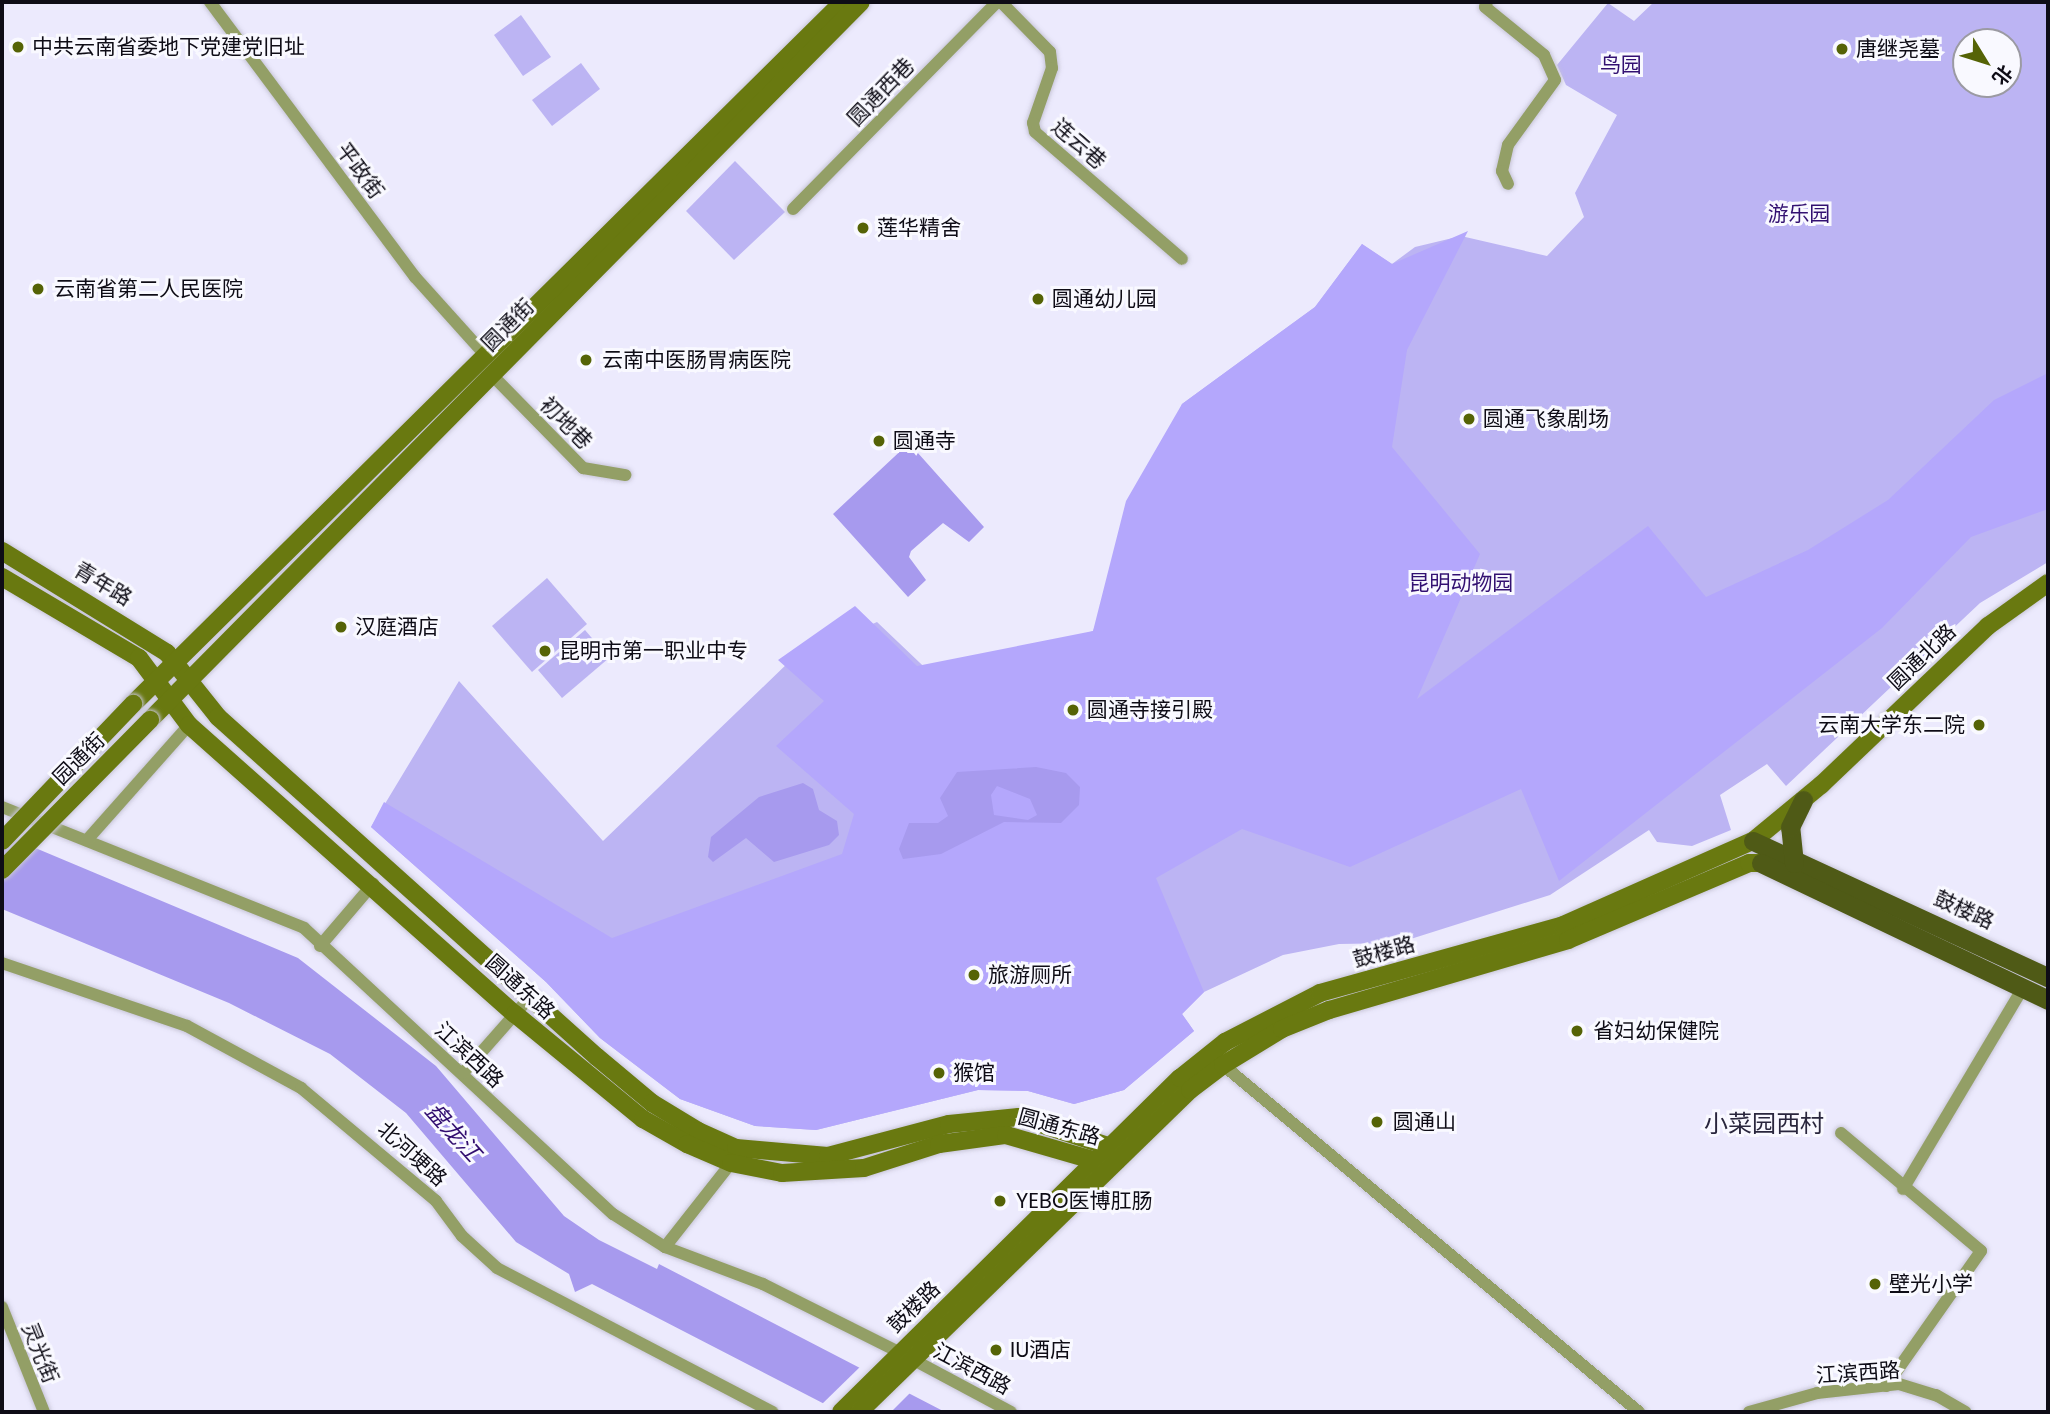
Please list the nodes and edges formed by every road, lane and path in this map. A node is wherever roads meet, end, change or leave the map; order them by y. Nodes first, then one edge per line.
1 (210, 2) edge
2 (843, 2) edge
3 (861, 2) edge
4 (999, 2) edge
5 (1486, 2) edge
6 (1508, 184) dead end
7 (793, 209) dead end
8 (1182, 258) dead end
9 (489, 365) junction
10 (625, 475) dead end
11 (2, 551) edge
12 (2, 577) edge
13 (2048, 583) edge
14 (176, 663) junction
15 (159, 678) junction
16 (189, 681) junction
17 (172, 697) junction
18 (189, 725) junction
19 (1803, 800) junction
20 (2, 807) edge
21 (2, 841) edge
22 (87, 841) junction
23 (1758, 853) junction
24 (1791, 855) junction
25 (2, 870) edge
26 (1809, 883) junction
27 (373, 884) junction
28 (320, 946) junction
29 (2023, 962) junction
30 (2, 963) edge
31 (2048, 967) edge
32 (2048, 975) edge
33 (2022, 988) junction
34 (530, 997) junction
35 (2048, 1000) edge
36 (515, 1014) junction
37 (1223, 1065) junction
38 (463, 1073) junction
39 (1841, 1133) dead end
40 (1114, 1154) junction
41 (731, 1163) junction
42 (1095, 1164) junction
43 (1903, 1188) junction
44 (665, 1247) junction
45 (2, 1307) edge
46 (907, 1356) junction
47 (888, 1375) junction
48 (1886, 1386) junction
49 (41, 1410) edge
50 (773, 1412) edge
51 (841, 1412) edge
52 (859, 1412) edge
53 (1011, 1412) edge
54 (1639, 1412) edge
55 (1749, 1412) edge
56 (1966, 1412) edge

1 - 9 street, 平政街
2 - 9 main road, 圆通街
3 - 9 main road, 圆通街
4 - 7 street, 圆通西巷
4 - 8 street, 连云巷
5 - 6 street
9 - 10 street, 初地巷
9 - 14 main road, 圆通街
9 - 16 main road, 圆通街
11 - 14 main road, 青年路
12 - 15 main road
13 - 19 main road, 圆通北路
14 - 15 main road, 园通街
14 - 16 main road, 圆通东路
15 - 17 main road, 圆通东路
15 - 21 main road, 园通街, bridge
16 - 17 main road, 园通街
16 - 34 main road, 圆通东路
17 - 18 main road, 圆通东路
17 - 25 main road, 园通街, bridge
18 - 22 street
18 - 27 main road, 圆通东路
19 - 23 main road, 圆通北路
19 - 24 main road
20 - 22 street, 江滨西路
22 - 28 street, 江滨西路
23 - 24 main road, 鼓楼路
23 - 26 main road, 鼓楼路
23 - 37 main road, 鼓楼路
23 - 40 main road, 鼓楼路
24 - 26 main road
24 - 29 main road, 鼓楼路
26 - 33 main road, 鼓楼路
27 - 28 street
27 - 36 main road, 圆通东路
28 - 38 street, 江滨西路
29 - 31 main road
29 - 32 main road
30 - 50 street, 北河埂路
33 - 35 main road, 鼓楼路
33 - 43 street
34 - 36 street
34 - 40 main road, 圆通东路
36 - 38 street
36 - 41 main road, 圆通东路
37 - 40 main road, 鼓楼路
37 - 54 street
38 - 44 street, 江滨西路
39 - 43 street
40 - 42 main road, 圆通东路
40 - 46 main road, 鼓楼路
41 - 42 main road, 圆通东路
41 - 44 street
42 - 46 main road, 鼓楼路
43 - 48 street
44 - 46 street, 江滨西路
45 - 49 street, 灵光街
46 - 47 main road, 鼓楼路
46 - 53 street, 江滨西路
47 - 51 main road, 鼓楼路
47 - 52 main road, 鼓楼路
48 - 55 street, 江滨西路
48 - 56 street, 江滨西路

